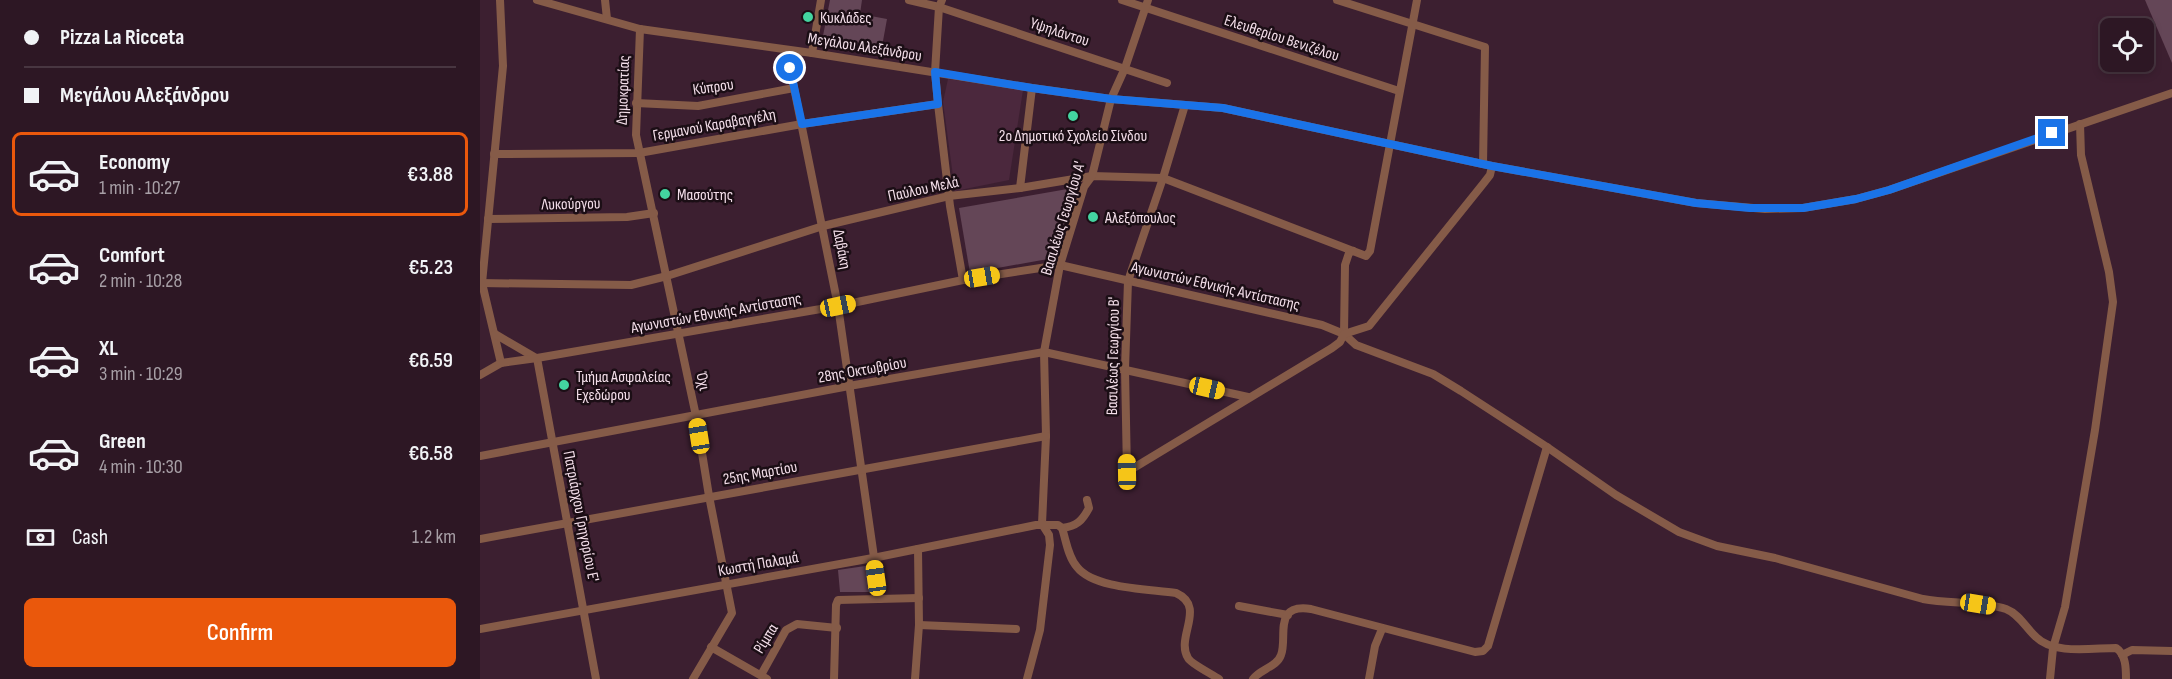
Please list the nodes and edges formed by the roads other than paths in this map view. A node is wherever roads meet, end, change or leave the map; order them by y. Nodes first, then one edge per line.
1 (500, 0) edge
2 (537, 0) edge
3 (605, 0) edge
4 (821, 0) edge
5 (909, 0) edge
6 (1122, 0) edge
7 (1337, 0) edge
8 (1418, 0) edge
9 (941, 4) edge
10 (1147, 4) edge
11 (607, 19) junction
12 (1412, 25) junction
13 (640, 29) junction
14 (788, 50) junction
15 (812, 53) junction
16 (1125, 68) junction
17 (935, 72) junction
18 (1167, 83) dead end
19 (794, 88) junction
20 (1032, 88) junction
21 (1399, 92) junction
22 (2172, 93) edge
23 (1111, 99) junction
24 (636, 104) junction
25 (938, 104) junction
26 (1185, 105) junction
27 (802, 124) junction
28 (2080, 124) junction
29 (1391, 145) junction
30 (639, 153) junction
31 (494, 154) junction
32 (1487, 165) junction
33 (1092, 176) junction
34 (1163, 178) junction
35 (1020, 188) junction
36 (949, 196) junction
37 (654, 213) junction
38 (488, 219) junction
39 (823, 226) junction
40 (1353, 251) junction
41 (1060, 265) junction
42 (667, 276) junction
43 (963, 280) junction
44 (1128, 281) junction
45 (481, 283) edge
46 (838, 306) junction
47 (495, 334) junction
48 (680, 334) junction
49 (1344, 334) junction
50 (1044, 352) junction
51 (537, 358) junction
52 (501, 363) junction
53 (1125, 369) junction
54 (480, 375) edge
55 (849, 386) junction
56 (1248, 398) junction
57 (696, 416) junction
58 (1046, 436) junction
59 (553, 442) junction
60 (1547, 447) junction
61 (480, 456) edge
62 (861, 468) junction
63 (709, 496) junction
64 (1087, 500) dead end
65 (568, 522) junction
66 (1042, 524) junction
67 (1062, 528) junction
68 (480, 539) edge
69 (918, 549) junction
70 (873, 558) junction
71 (728, 583) junction
72 (919, 598) junction
73 (880, 599) junction
74 (1239, 606) dead end
75 (585, 610) junction
76 (1288, 615) junction
77 (919, 625) junction
78 (837, 628) junction
79 (480, 629) edge
80 (1016, 629) dead end
81 (1383, 629) junction
82 (711, 647) junction
83 (2053, 648) junction
84 (2172, 651) edge
85 (2122, 655) junction
86 (764, 677) edge
87 (596, 679) edge
88 (692, 679) edge
89 (834, 679) edge
90 (915, 679) edge
91 (1027, 679) edge
92 (1219, 679) edge
93 (1253, 679) edge
94 (1369, 679) edge
95 (2050, 679) edge
96 (2127, 679) edge

1 - 31 street
2 - 11 street, Μεγάλου Αλεξάνδρου
3 - 11 street
4 - 15 street
5 - 9 street, Υψηλάντου
6 - 10 street, Ελευθερίου Βενιζέλου
7 - 12 street
8 - 12 street
9 - 16 street, Υψηλάντου
9 - 17 street
10 - 16 street, Βασιλέως Γεωργίου Α'
10 - 21 street, Ελευθερίου Βενιζέλου
11 - 13 street, Μεγάλου Αλεξάνδρου
12 - 21 street
12 - 32 street
13 - 14 street, Μεγάλου Αλεξάνδρου
13 - 24 street, Δημοκρατίας
14 - 15 street, Μεγάλου Αλεξάνδρου
14 - 19 street, Δαβάκη
15 - 17 street, Μεγάλου Αλεξάνδρου
16 - 18 street, Υψηλάντου
16 - 23 street, Βασιλέως Γεωργίου Α'
17 - 20 street, Μεγάλου Αλεξάνδρου
17 - 25 street
19 - 24 street, Κύπρου
19 - 27 street, Δαβάκη
20 - 23 street, Μεγάλου Αλεξάνδρου
20 - 35 street
21 - 29 street
22 - 28 street, Μεγάλου Αλεξάνδρου
23 - 26 street, Μεγάλου Αλεξάνδρου
23 - 33 street, Βασιλέως Γεωργίου Α'
24 - 30 street, Δημοκρατίας
25 - 27 street, Γερμανού Καραβαγγέλη
25 - 36 street
26 - 29 street, Μεγάλου Αλεξάνδρου
26 - 34 street, Βασιλέως Γεωργίου Β'
27 - 30 street, Γερμανού Καραβαγγέλη
27 - 39 street, Δαβάκη
28 - 32 street, Μεγάλου Αλεξάνδρου
28 - 83 street
29 - 32 street, Μεγάλου Αλεξάνδρου
29 - 40 street, Παύλου Μελά
30 - 31 street, Γερμανού Καραβαγγέλη
30 - 37 street, Όχι
31 - 38 street
32 - 49 street
33 - 34 street, Παύλου Μελά
33 - 35 street, Παύλου Μελά
33 - 41 street, Βασιλέως Γεωργίου Α'
34 - 40 street, Παύλου Μελά
34 - 44 street, Βασιλέως Γεωργίου Β'
35 - 36 street, Παύλου Μελά
36 - 39 street, Παύλου Μελά
36 - 43 street
37 - 38 street, Λυκούργου
37 - 42 street, Όχι
38 - 45 street
39 - 42 street, Παύλου Μελά
39 - 46 street, Δαβάκη
40 - 49 street
41 - 43 street, Αγωνιστών Εθνικής Αντίστασης
41 - 44 street, Αγωνιστών Εθνικής Αντίστασης
41 - 50 street, Βασιλέως Γεωργίου Α'
42 - 45 street, Παύλου Μελά
42 - 48 street, Όχι
43 - 46 street, Αγωνιστών Εθνικής Αντίστασης
44 - 49 street, Αγωνιστών Εθνικής Αντίστασης
44 - 53 street, Βασιλέως Γεωργίου Β'
45 - 47 street
46 - 48 street, Αγωνιστών Εθνικής Αντίστασης
46 - 55 street, Δαβάκη
47 - 51 street
47 - 52 street
48 - 51 street, Αγωνιστών Εθνικής Αντίστασης
48 - 57 street, Όχι
49 - 56 street
49 - 60 street, Αγωνιστών Εθνικής Αντίστασης
50 - 53 street, 28ης Οκτωβρίου
50 - 55 street, 28ης Οκτωβρίου
50 - 58 street, Βασιλέως Γεωργίου Α'
51 - 52 street, Αγωνιστών Εθνικής Αντίστασης
51 - 59 street, Πατριάρχου Γρηγορίου Ε'
52 - 54 street, Αγωνιστών Εθνικής Αντίστασης
53 - 56 street, 28ης Οκτωβρίου
53 - 56 street, Βασιλέως Γεωργίου Β'
55 - 57 street, 28ης Οκτωβρίου
55 - 62 street, Δαβάκη
57 - 59 street, 28ης Οκτωβρίου
57 - 63 street, Όχι
58 - 62 street, 25ης Μαρτίου
58 - 66 street, Βασιλέως Γεωργίου Α'
59 - 61 street, 28ης Οκτωβρίου
59 - 65 street, Πατριάρχου Γρηγορίου Ε'
60 - 81 street
60 - 83 street, Αγωνιστών Εθνικής Αντίστασης
62 - 63 street, 25ης Μαρτίου
62 - 70 street, Δαβάκη
63 - 65 street, 25ης Μαρτίου
63 - 71 street, Όχι
64 - 67 street
65 - 68 street, 25ης Μαρτίου
65 - 75 street, Πατριάρχου Γρηγορίου Ε'
66 - 67 street
66 - 69 street, Κωστή Παλαμά
66 - 91 street, Βασιλέως Γεωργίου Α'
67 - 92 street
69 - 70 street, Κωστή Παλαμά
69 - 72 street
70 - 71 street, Κωστή Παλαμά
70 - 73 street, Δαβάκη
71 - 75 street, Κωστή Παλαμά
71 - 82 street, Όχι
72 - 73 street
72 - 77 street
73 - 78 street
74 - 76 street
75 - 79 street, Κωστή Παλαμά
75 - 87 street, Πατριάρχου Γρηγορίου Ε'
76 - 81 street
76 - 93 street
77 - 80 street
77 - 90 street
78 - 86 street, Ρίμπα
78 - 89 street
81 - 94 street
82 - 86 street
82 - 88 street, Όχι
83 - 85 street
83 - 95 street
84 - 85 street
85 - 96 street

